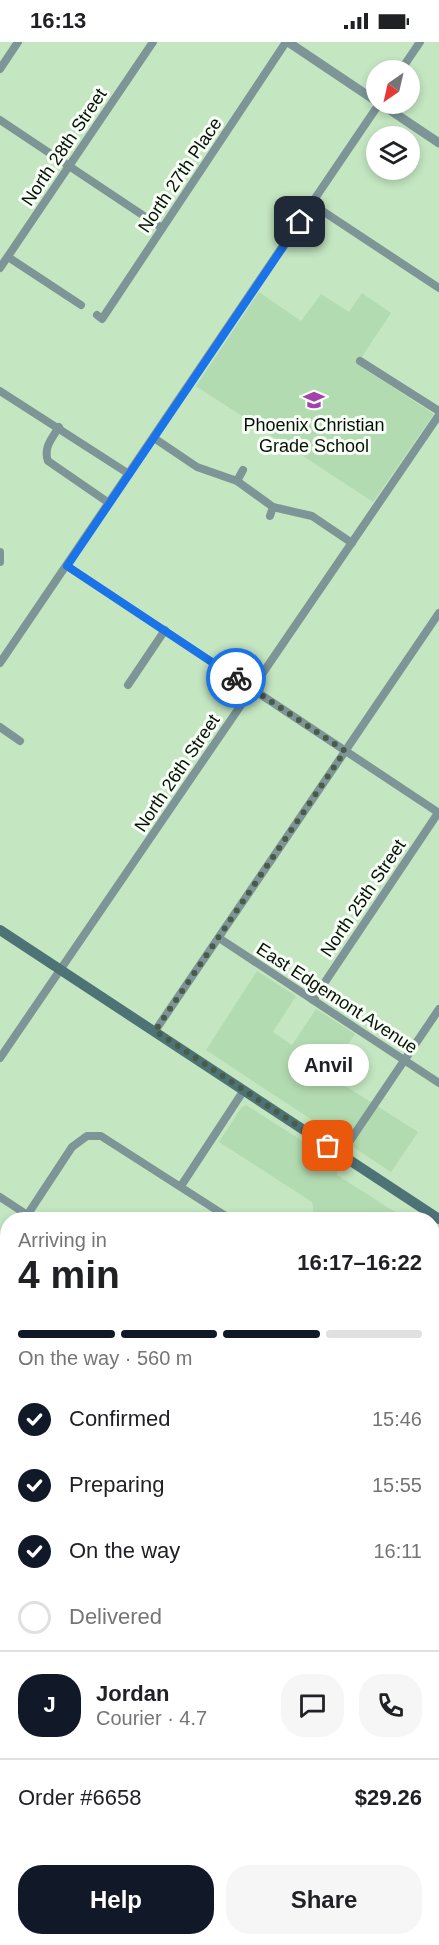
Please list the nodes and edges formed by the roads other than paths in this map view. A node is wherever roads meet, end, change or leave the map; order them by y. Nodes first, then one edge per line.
1 (18, 42) edge
2 (153, 42) edge
3 (287, 42) edge
4 (420, 42) edge
5 (407, 60) edge
6 (0, 69) edge
7 (366, 94) edge
8 (372, 114) edge
9 (396, 114) edge
10 (0, 120) edge
11 (439, 142) edge
12 (70, 166) junction
13 (312, 204) junction
14 (162, 228) junction
15 (8, 257) junction
16 (0, 268) edge
17 (439, 288) edge
18 (81, 305) dead end
19 (97, 315) dead end
20 (360, 361) dead end
21 (0, 391) edge
22 (439, 413) edge
23 (59, 427) junction
24 (154, 438) junction
25 (243, 470) dead end
26 (129, 474) junction
27 (237, 481) junction
28 (109, 503) junction
29 (273, 507) junction
30 (270, 516) dead end
31 (352, 543) junction
32 (0, 552) edge
33 (0, 562) edge
34 (67, 566) junction
35 (439, 613) edge
36 (165, 630) junction
37 (0, 663) edge
38 (128, 685) dead end
39 (253, 689) junction
40 (0, 727) edge
41 (20, 741) dead end
42 (345, 751) junction
43 (439, 813) edge
44 (0, 930) edge
45 (219, 938) junction
46 (61, 970) junction
47 (313, 1000) junction
48 (439, 1009) edge
49 (155, 1031) junction
50 (0, 1058) edge
51 (404, 1060) junction
52 (439, 1083) edge
53 (244, 1090) junction
54 (341, 1154) junction
55 (180, 1186) junction
56 (0, 1197) edge
57 (21, 1212) edge
58 (33, 1212) edge
59 (220, 1212) edge
60 (430, 1212) edge

1 - 6 street
2 - 12 street, North 28th Street
3 - 7 street
3 - 14 street, North 27th Place
4 - 5 street
8 - 13 street
9 - 11 street
10 - 12 street
12 - 14 street
12 - 15 street, North 28th Street
13 - 17 street
13 - 24 street
14 - 19 street, North 27th Place
15 - 16 street, North 28th Street
15 - 18 street
20 - 22 street
21 - 23 street
22 - 31 street, North 26th Street
23 - 26 street
23 - 28 street
24 - 26 street
24 - 27 street
25 - 27 street
26 - 28 street
27 - 29 street
28 - 34 street
29 - 30 street
29 - 31 street
31 - 39 street, North 26th Street
32 - 33 street
34 - 36 street
34 - 37 street
35 - 42 street
36 - 38 street
36 - 39 street
39 - 42 street
39 - 46 street, North 26th Street
40 - 41 street
42 - 43 street
42 - 45 street
43 - 47 street, North 25th Street
44 - 46 main road
45 - 47 street, East Edgemont Avenue
45 - 49 street
46 - 49 main road
46 - 50 street, North 26th Street
47 - 51 street, East Edgemont Avenue
48 - 51 street
49 - 53 main road
51 - 52 street, East Edgemont Avenue
51 - 54 street
53 - 54 main road
53 - 55 street
54 - 60 main road
55 - 58 street
55 - 59 street
56 - 57 street

